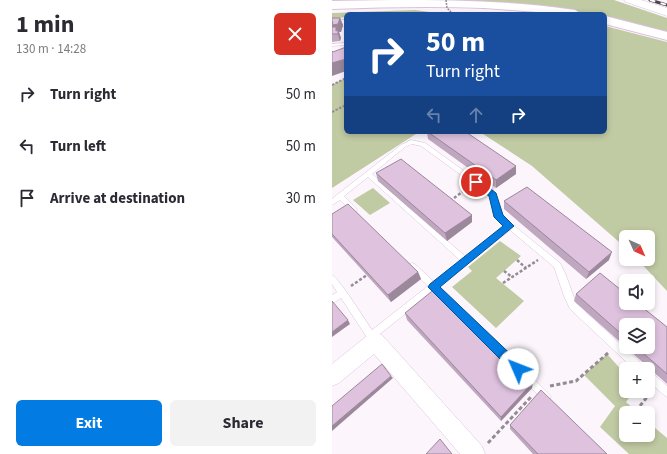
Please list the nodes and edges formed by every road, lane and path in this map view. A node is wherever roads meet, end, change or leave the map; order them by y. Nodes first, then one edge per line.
1 (332, 0) edge
2 (343, 0) edge
3 (446, 0) edge
4 (630, 0) edge
5 (332, 5) edge
6 (451, 12) dead end
7 (561, 12) edge
8 (667, 12) edge
9 (607, 21) edge
10 (344, 23) edge
11 (332, 24) edge
12 (667, 36) edge
13 (344, 43) edge
14 (344, 43) edge
15 (332, 45) edge
16 (332, 51) edge
17 (344, 79) edge
18 (332, 85) edge
19 (344, 106) edge
20 (332, 112) edge
21 (368, 174) junction
22 (476, 182) junction
23 (340, 196) junction
24 (448, 202) edge
25 (332, 203) edge
26 (362, 218) edge
27 (510, 226) junction
28 (545, 256) junction
29 (406, 260) edge
30 (517, 260) dead end
31 (466, 261) junction
32 (526, 268) junction
33 (504, 271) dead end
34 (367, 275) edge
35 (512, 277) junction
36 (332, 278) edge
37 (503, 283) dead end
38 (433, 287) junction
39 (342, 292) junction
40 (446, 299) edge
41 (332, 300) edge
42 (373, 338) junction
43 (633, 362) edge
44 (522, 373) edge
45 (332, 376) edge
46 (655, 381) edge
47 (658, 384) junction
48 (667, 392) edge
49 (555, 405) edge
50 (640, 406) edge
51 (474, 454) edge

1 - 2 main road
3 - 6 path, bridge
4 - 8 main road
5 - 7 main road
9 - 12 main road
10 - 11 street
13 - 15 lane
14 - 16 lane
17 - 18 path
19 - 20 path
21 - 22 lane
21 - 23 lane
21 - 31 lane
22 - 24 path
22 - 27 lane
23 - 25 lane
23 - 26 lane
27 - 28 lane
27 - 31 lane
28 - 32 path
28 - 43 lane
29 - 38 lane
30 - 32 path
31 - 38 lane
32 - 35 path
33 - 35 path
34 - 39 path
35 - 37 path
36 - 39 lane
38 - 40 lane
38 - 42 lane
39 - 41 lane
39 - 42 lane
42 - 45 street
42 - 51 street
44 - 49 lane
46 - 47 lane
47 - 48 lane
47 - 50 path

